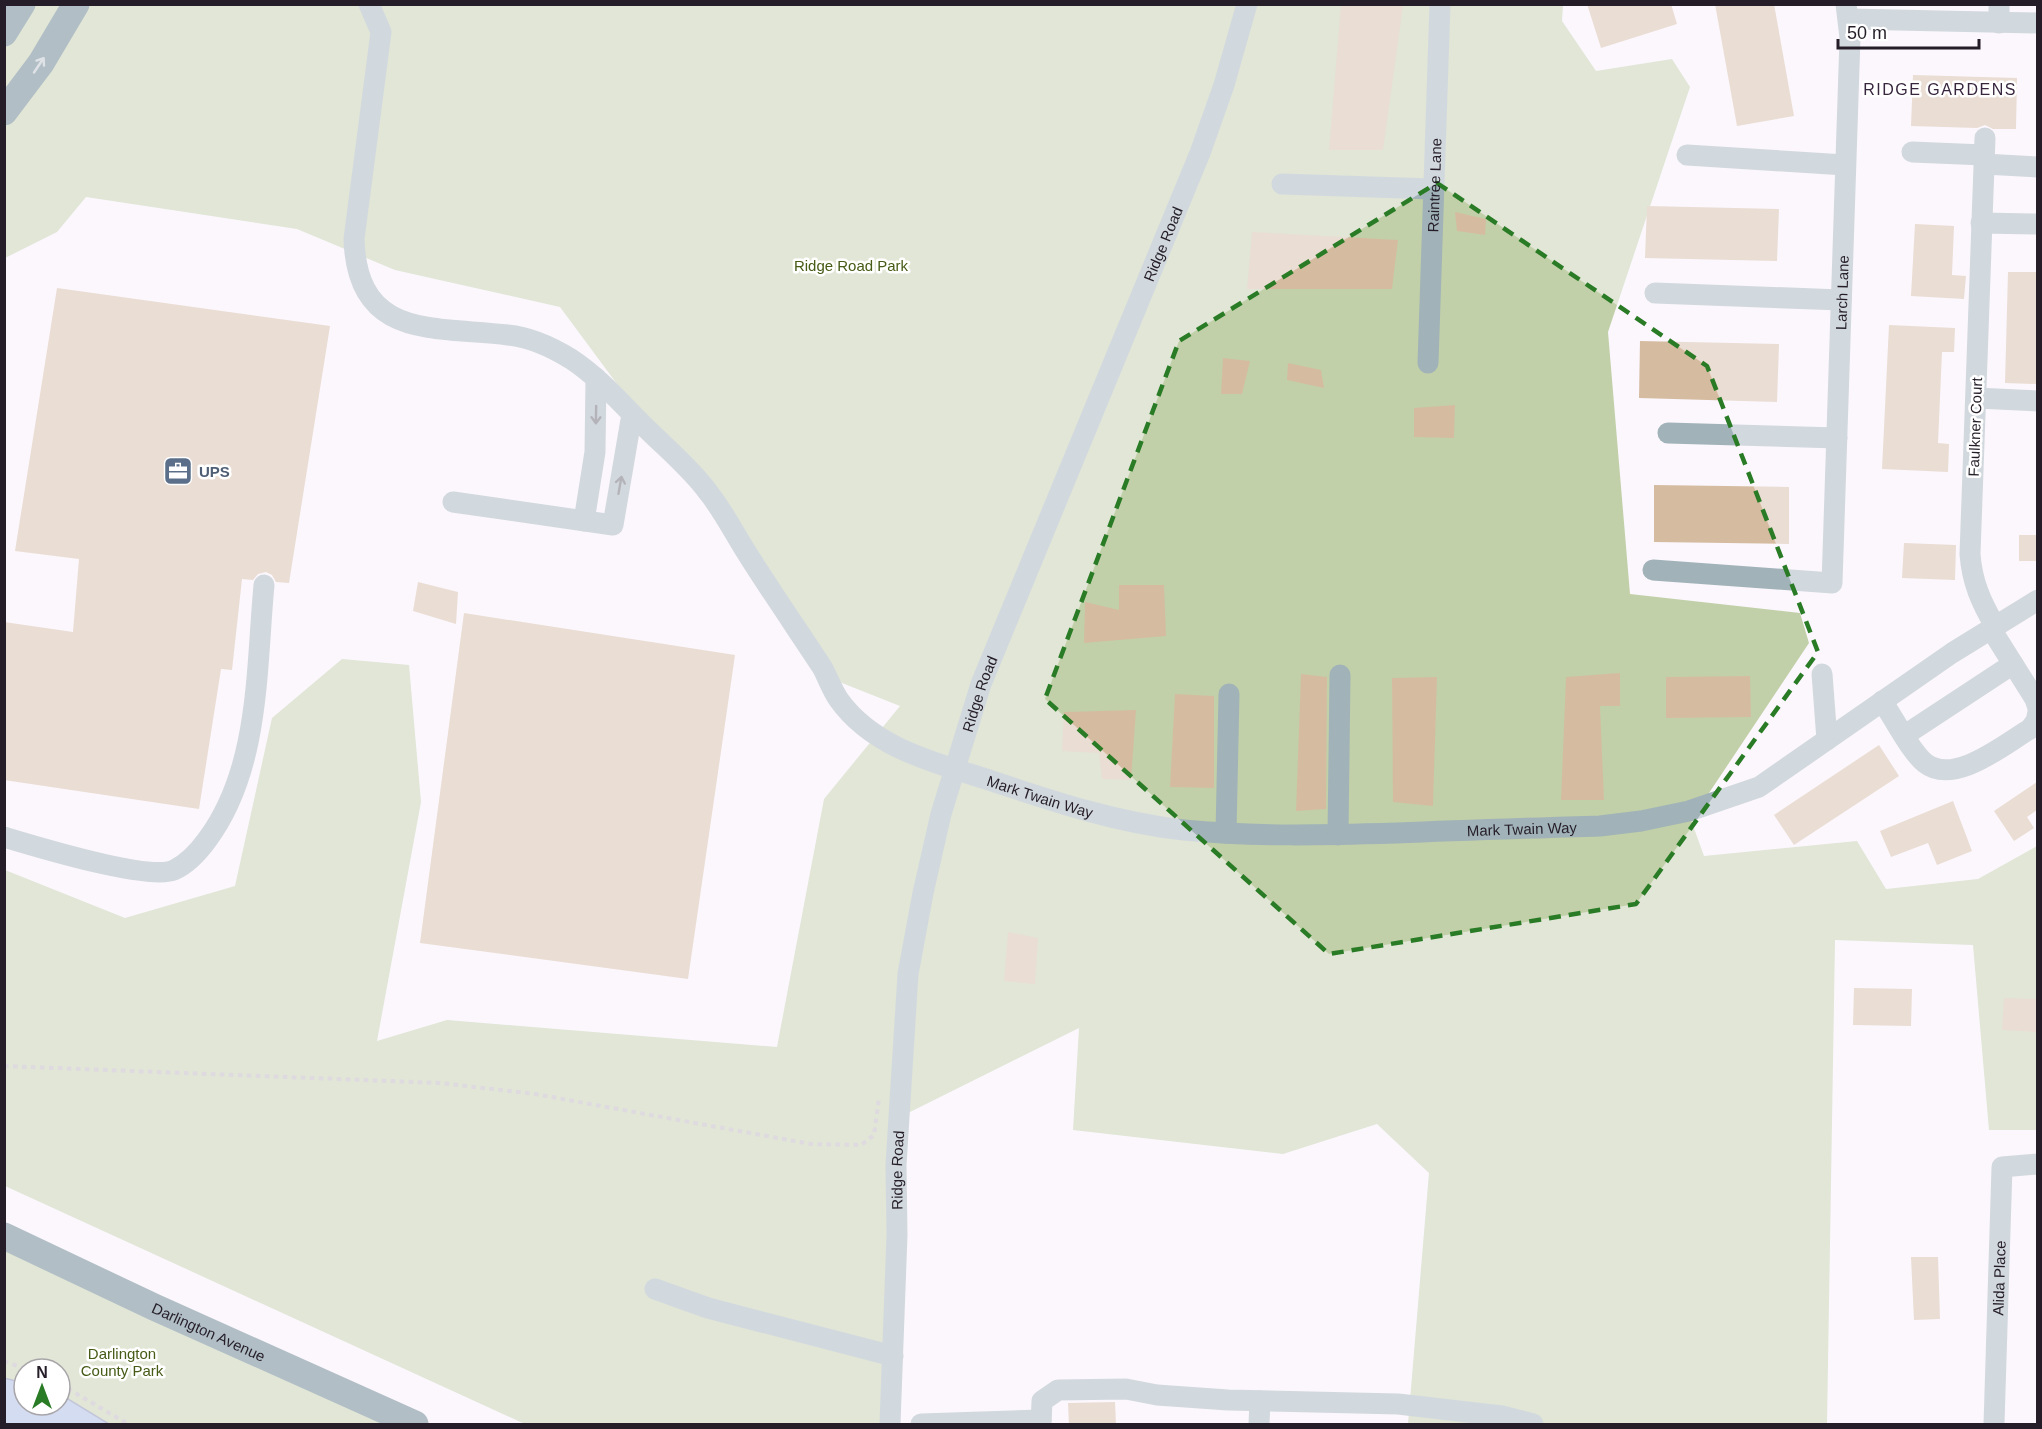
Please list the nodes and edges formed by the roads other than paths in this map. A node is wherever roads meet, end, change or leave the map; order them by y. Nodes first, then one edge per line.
1 (22, 4) edge
2 (76, 4) edge
3 (369, 4) edge
4 (1247, 4) edge
5 (1440, 4) edge
6 (1848, 12) edge
7 (1999, 14) edge
8 (2037, 23) edge
9 (4, 33) edge
10 (4, 112) edge
11 (1912, 152) dead end
12 (1984, 152) junction
13 (1687, 155) dead end
14 (1845, 165) junction
15 (2037, 166) edge
16 (1282, 184) dead end
17 (1432, 189) junction
18 (1981, 223) junction
19 (2037, 224) edge
20 (1655, 293) dead end
21 (1841, 300) junction
22 (1428, 363) dead end
23 (596, 378) junction
24 (1976, 398) junction
25 (2037, 401) edge
26 (632, 414) junction
27 (1668, 432) dead end
28 (1837, 438) junction
29 (453, 502) dead end
30 (584, 521) junction
31 (1653, 570) dead end
32 (264, 585) dead end
33 (2037, 600) edge
34 (1993, 628) junction
35 (2013, 664) junction
36 (1822, 674) dead end
37 (1340, 675) dead end
38 (1229, 694) dead end
39 (1882, 701) junction
40 (2037, 710) edge
41 (1905, 735) junction
42 (1827, 740) junction
43 (954, 769) junction
44 (1226, 833) junction
45 (1338, 834) junction
46 (4, 837) edge
47 (2037, 1164) edge
48 (4, 1236) edge
49 (656, 1289) dead end
50 (893, 1356) junction
51 (1260, 1401) junction
52 (1041, 1422) edge
53 (415, 1425) edge
54 (890, 1425) edge
55 (921, 1425) edge
56 (1259, 1425) edge
57 (1533, 1425) edge
58 (1994, 1425) edge

1 - 9 main road
10 -> 2 main road
3 - 23 street, Mark Twain Way
4 - 43 street, Ridge Road
5 - 17 street, Raintree Lane
6 - 7 street
6 - 14 street, Larch Lane
7 - 8 street
11 - 12 street
12 - 15 street
12 - 18 street, Faulkner Court
13 - 14 street
14 - 21 street, Larch Lane
16 - 17 street
17 - 22 street, Raintree Lane
18 - 19 street
18 - 24 street, Faulkner Court
20 - 21 street
21 - 28 street, Larch Lane
23 - 26 street, Mark Twain Way
23 -> 30 street
24 - 25 street
24 - 34 street, Faulkner Court
30 -> 26 street
26 - 43 street, Mark Twain Way
27 - 28 street
28 - 31 street, Larch Lane
29 - 30 street
32 - 46 street
33 - 34 street, Mark Twain Way
34 - 35 street, Faulkner Court
34 - 39 street, Mark Twain Way
35 - 40 street, Faulkner Court
35 - 41 street
36 - 42 street
37 - 45 street
38 - 44 street
39 - 41 street
39 - 42 street, Mark Twain Way
40 - 41 street
42 - 45 street, Mark Twain Way
43 - 44 street, Mark Twain Way
43 - 50 street, Ridge Road
44 - 45 street, Mark Twain Way
47 - 58 street, Alida Place
48 - 53 main road, Darlington Avenue
49 - 50 street
50 - 54 street, Ridge Road
51 - 52 street
51 - 56 street
51 - 57 street
52 - 55 street

